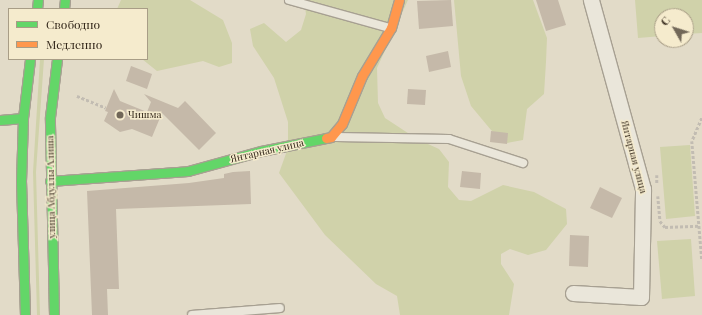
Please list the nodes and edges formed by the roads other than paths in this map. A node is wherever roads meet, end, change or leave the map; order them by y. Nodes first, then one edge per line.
1 (289, 0) edge
2 (399, 0) edge
3 (591, 0) edge
4 (391, 28) junction
5 (30, 60) edge
6 (57, 60) edge
7 (23, 118) junction
8 (0, 120) edge
9 (331, 137) junction
10 (523, 163) dead end
11 (50, 181) junction
12 (573, 293) dead end
13 (280, 308) dead end
14 (25, 315) edge
15 (54, 315) edge
16 (192, 315) edge

1 - 4 lane
2 - 4 main road
3 - 12 street, Янтарная улица
4 - 9 main road
5 - 7 main road
6 - 11 main road, улица Абдуллы Алиша
7 - 8 main road
7 - 14 main road
9 - 10 lane
9 - 11 main road, Янтарная улица
11 - 15 main road, улица Абдуллы Алиша
13 - 16 lane

